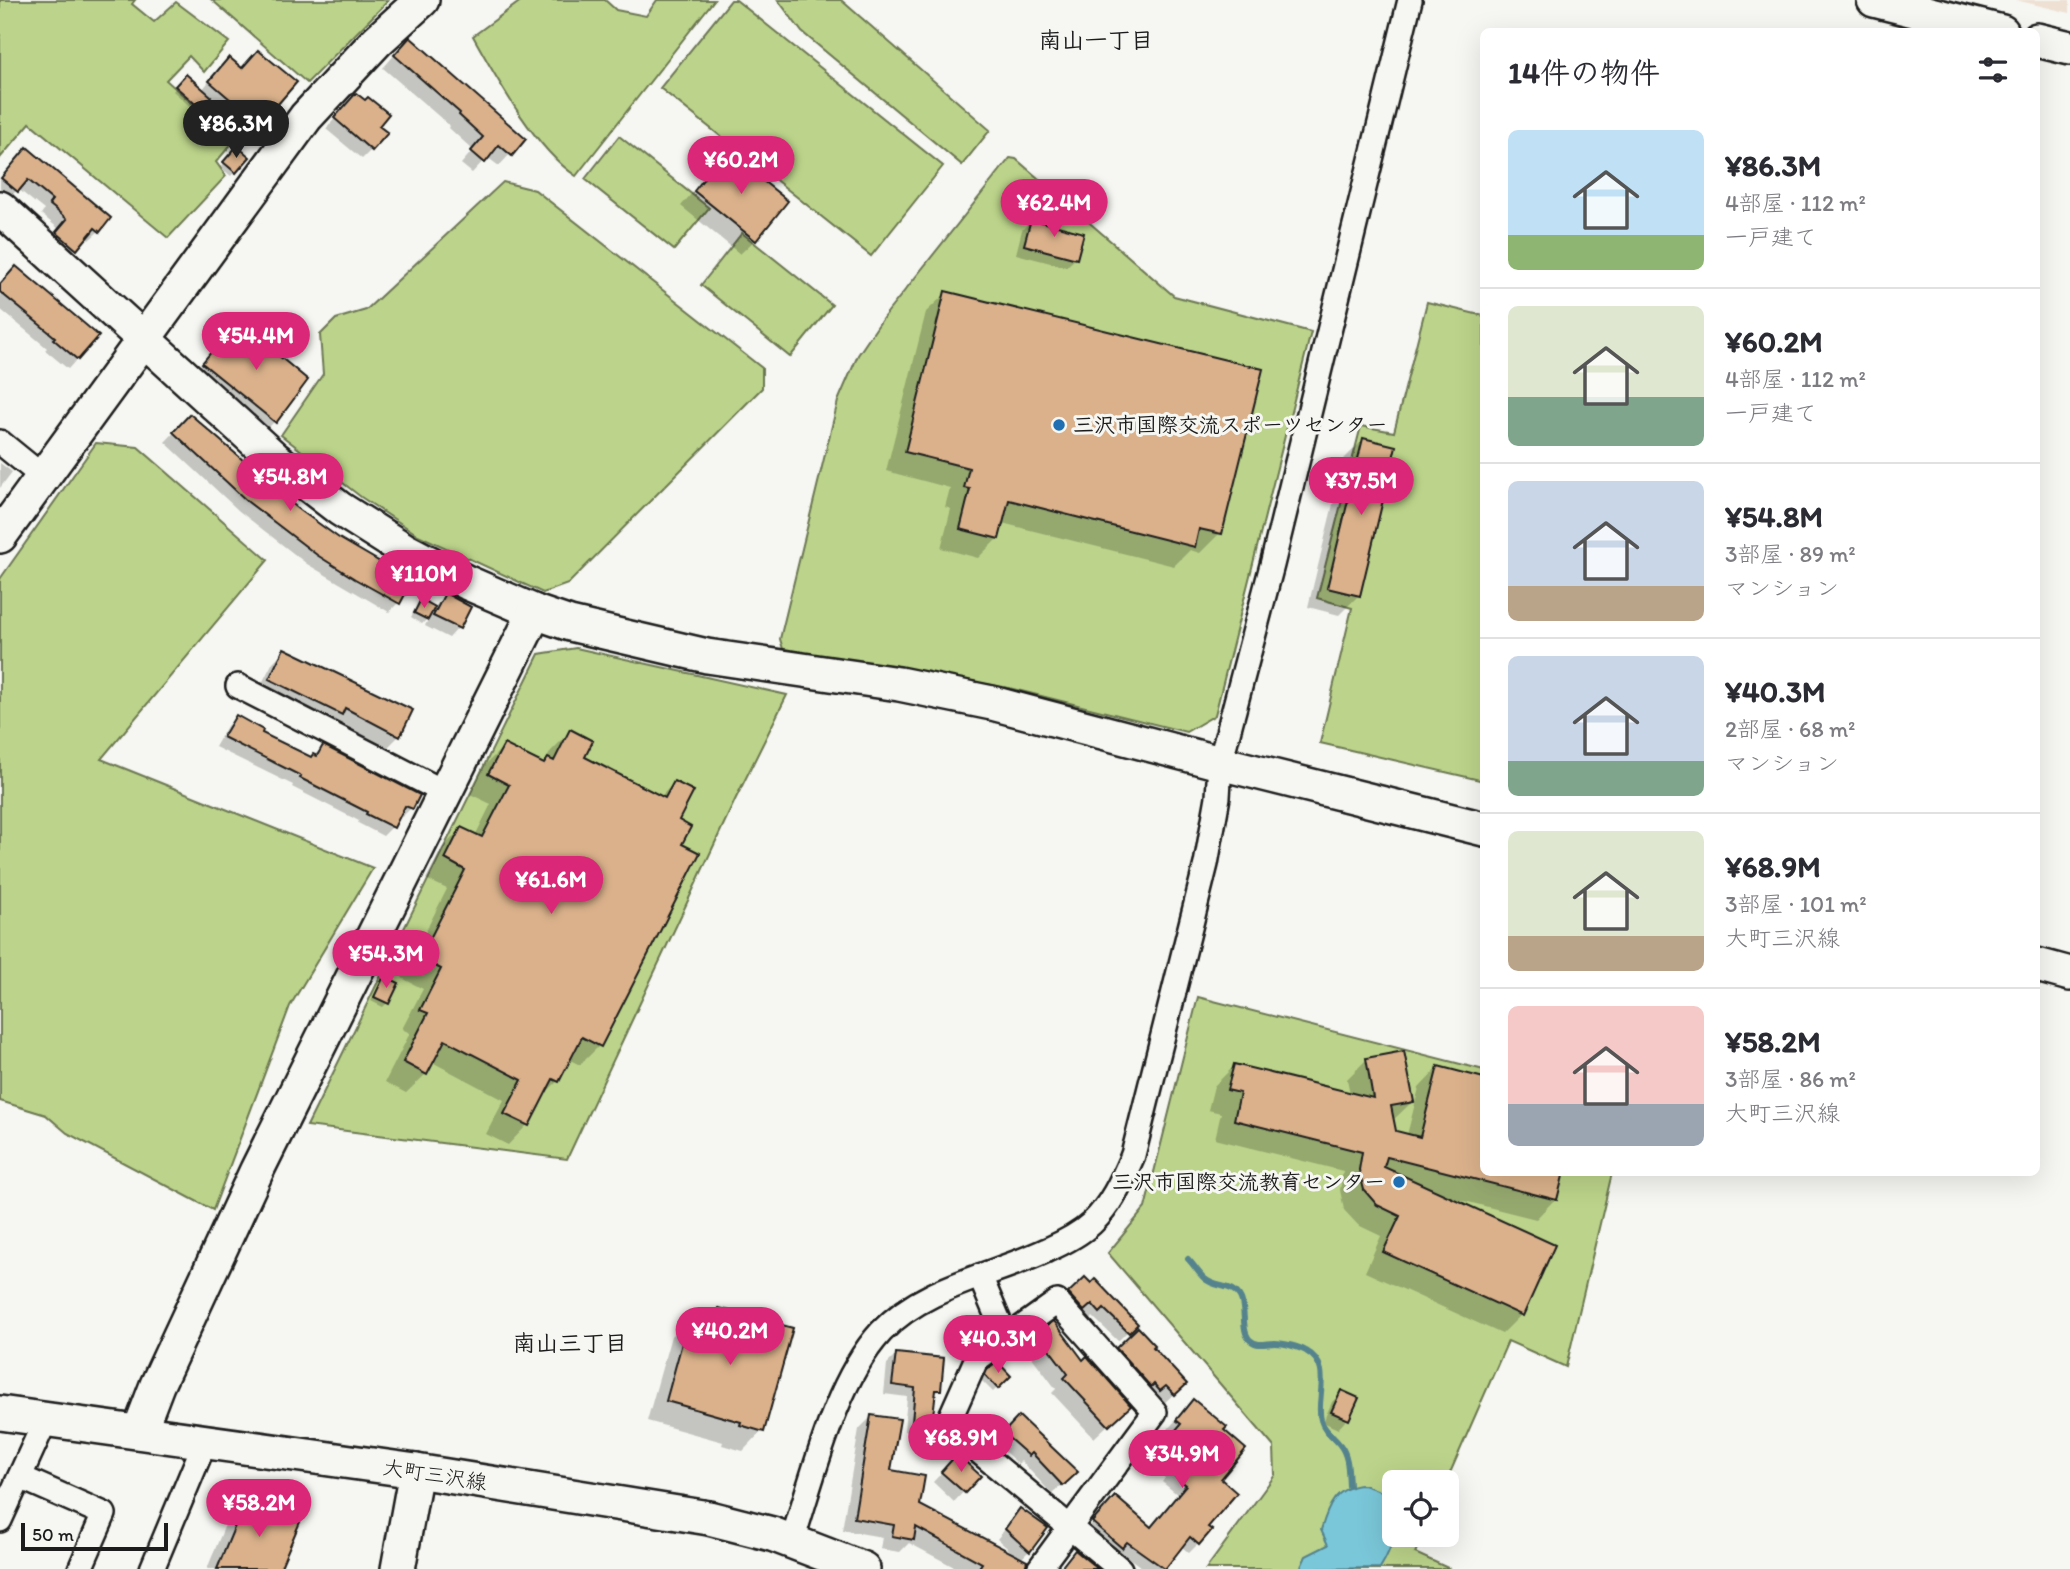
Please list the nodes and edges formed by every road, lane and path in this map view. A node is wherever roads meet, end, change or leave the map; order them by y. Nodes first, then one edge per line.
1 (422, 0) edge
2 (1410, 0) edge
3 (1874, 0) edge
4 (1987, 28) edge
5 (2040, 41) edge
6 (2070, 48) edge
7 (0, 208) edge
8 (142, 340) junction
9 (0, 442) edge
10 (43, 477) junction
11 (0, 536) edge
12 (535, 612) junction
13 (238, 686) dead end
14 (1220, 763) junction
15 (444, 792) junction
16 (1480, 828) edge
17 (2040, 966) edge
18 (2070, 974) edge
19 (981, 1276) junction
20 (1006, 1338) junction
21 (0, 1413) edge
22 (47, 1419) junction
23 (139, 1432) junction
24 (205, 1441) junction
25 (416, 1471) junction
26 (19, 1476) junction
27 (0, 1520) edge
28 (1069, 1526) junction
29 (792, 1541) junction
30 (80, 1569) edge
31 (152, 1569) edge
32 (398, 1569) edge
33 (863, 1569) edge
34 (1039, 1569) edge
35 (1120, 1569) edge

1 - 8 street
2 - 14 street
3 - 4 street
5 - 6 street
7 - 8 street
8 - 10 street
8 - 12 street
9 - 10 street
10 - 11 street
12 - 14 street
12 - 15 street
13 - 15 street
14 - 16 street
14 - 19 street
15 - 23 street
17 - 18 street
19 - 20 street
19 - 29 street
20 - 28 street
20 - 28 street
21 - 22 street, 大町三沢線
22 - 23 street, 大町三沢線
22 - 26 street
23 - 24 street, 大町三沢線
24 - 25 street, 大町三沢線
24 - 31 street
25 - 29 street, 大町三沢線
25 - 32 street
26 - 27 street
26 - 30 street
28 - 34 street
28 - 35 street
29 - 33 street, 大町三沢線

